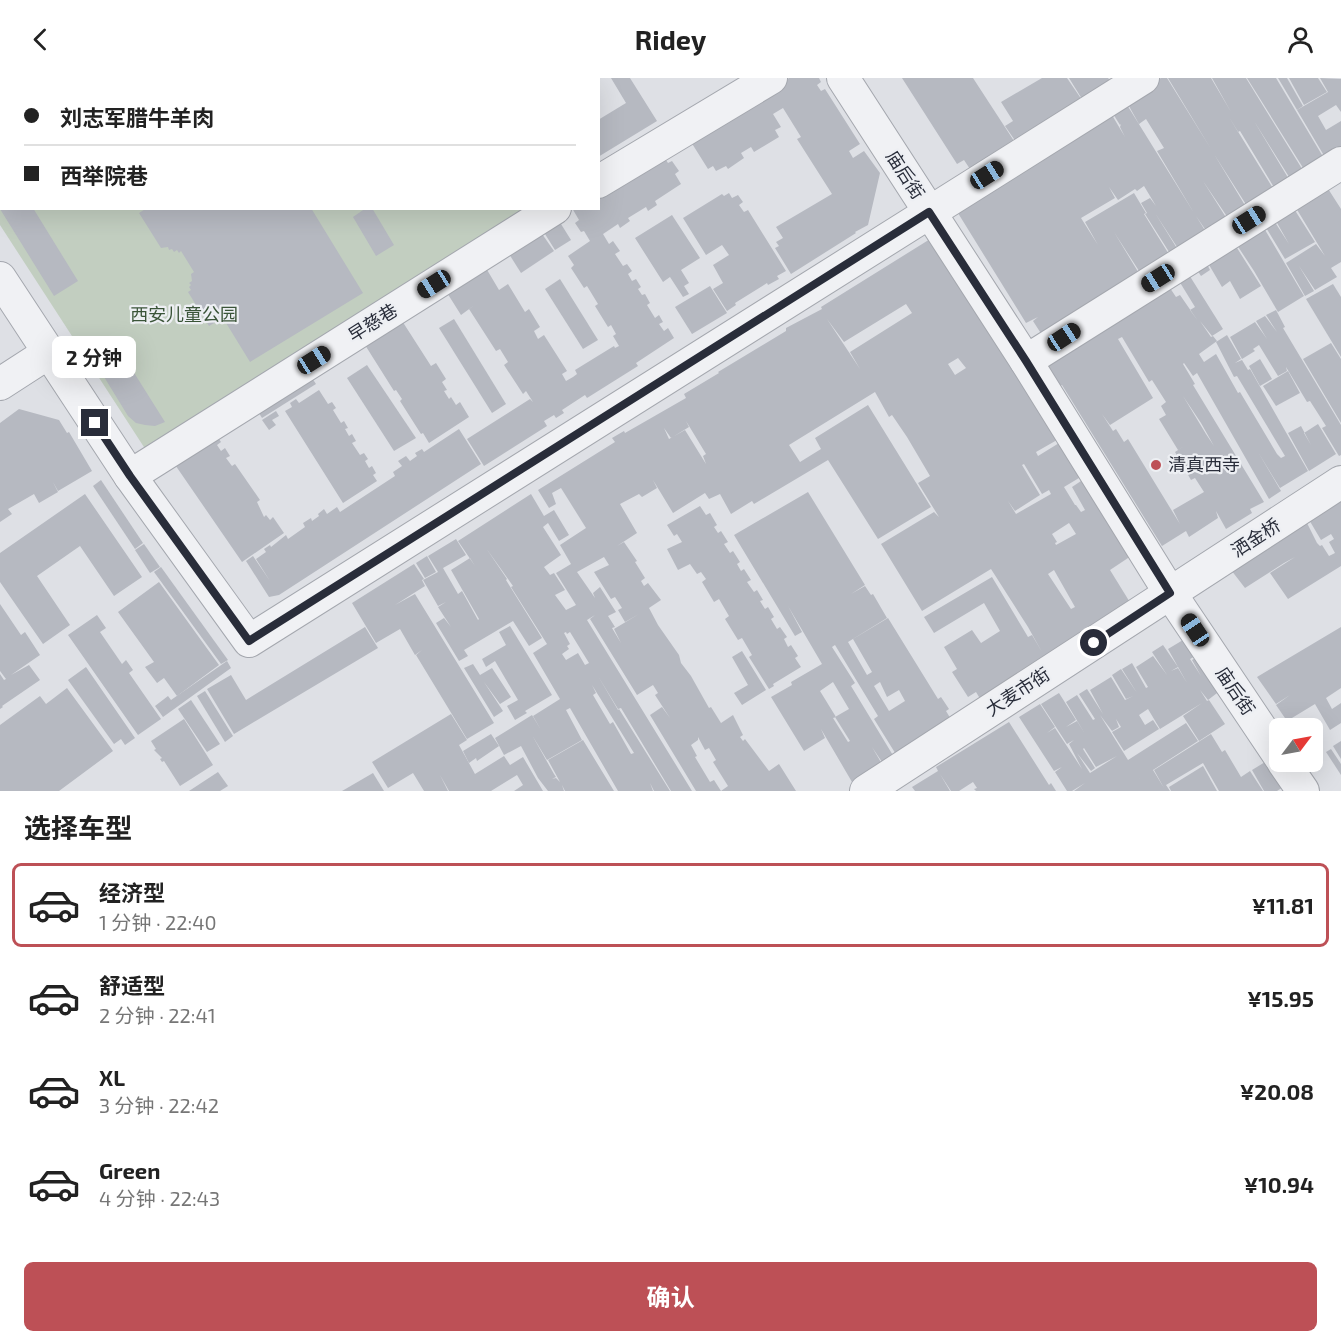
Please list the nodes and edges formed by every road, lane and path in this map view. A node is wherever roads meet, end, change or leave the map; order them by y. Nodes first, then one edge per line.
1 (771, 78) edge
2 (843, 78) edge
3 (1143, 78) edge
4 (1341, 163) edge
5 (600, 181) edge
6 (552, 210) edge
7 (929, 212) junction
8 (0, 278) edge
9 (48, 353) junction
10 (1026, 361) junction
11 (0, 384) edge
12 (130, 476) junction
13 (1341, 482) edge
14 (1170, 593) junction
15 (1269, 741) edge
16 (1290, 772) edge
17 (866, 791) edge
18 (1302, 791) edge

1 - 5 street
2 - 7 street, 庙后街
3 - 7 street
4 - 10 street
6 - 12 street, 早慈巷
7 - 10 street, 庙后街
7 - 12 street
8 - 9 street
9 - 11 street
9 - 12 street
10 - 14 street, 庙后街
13 - 14 street, 洒金桥
14 - 15 street, 庙后街
14 - 17 street, 大麦市街
16 - 18 street

